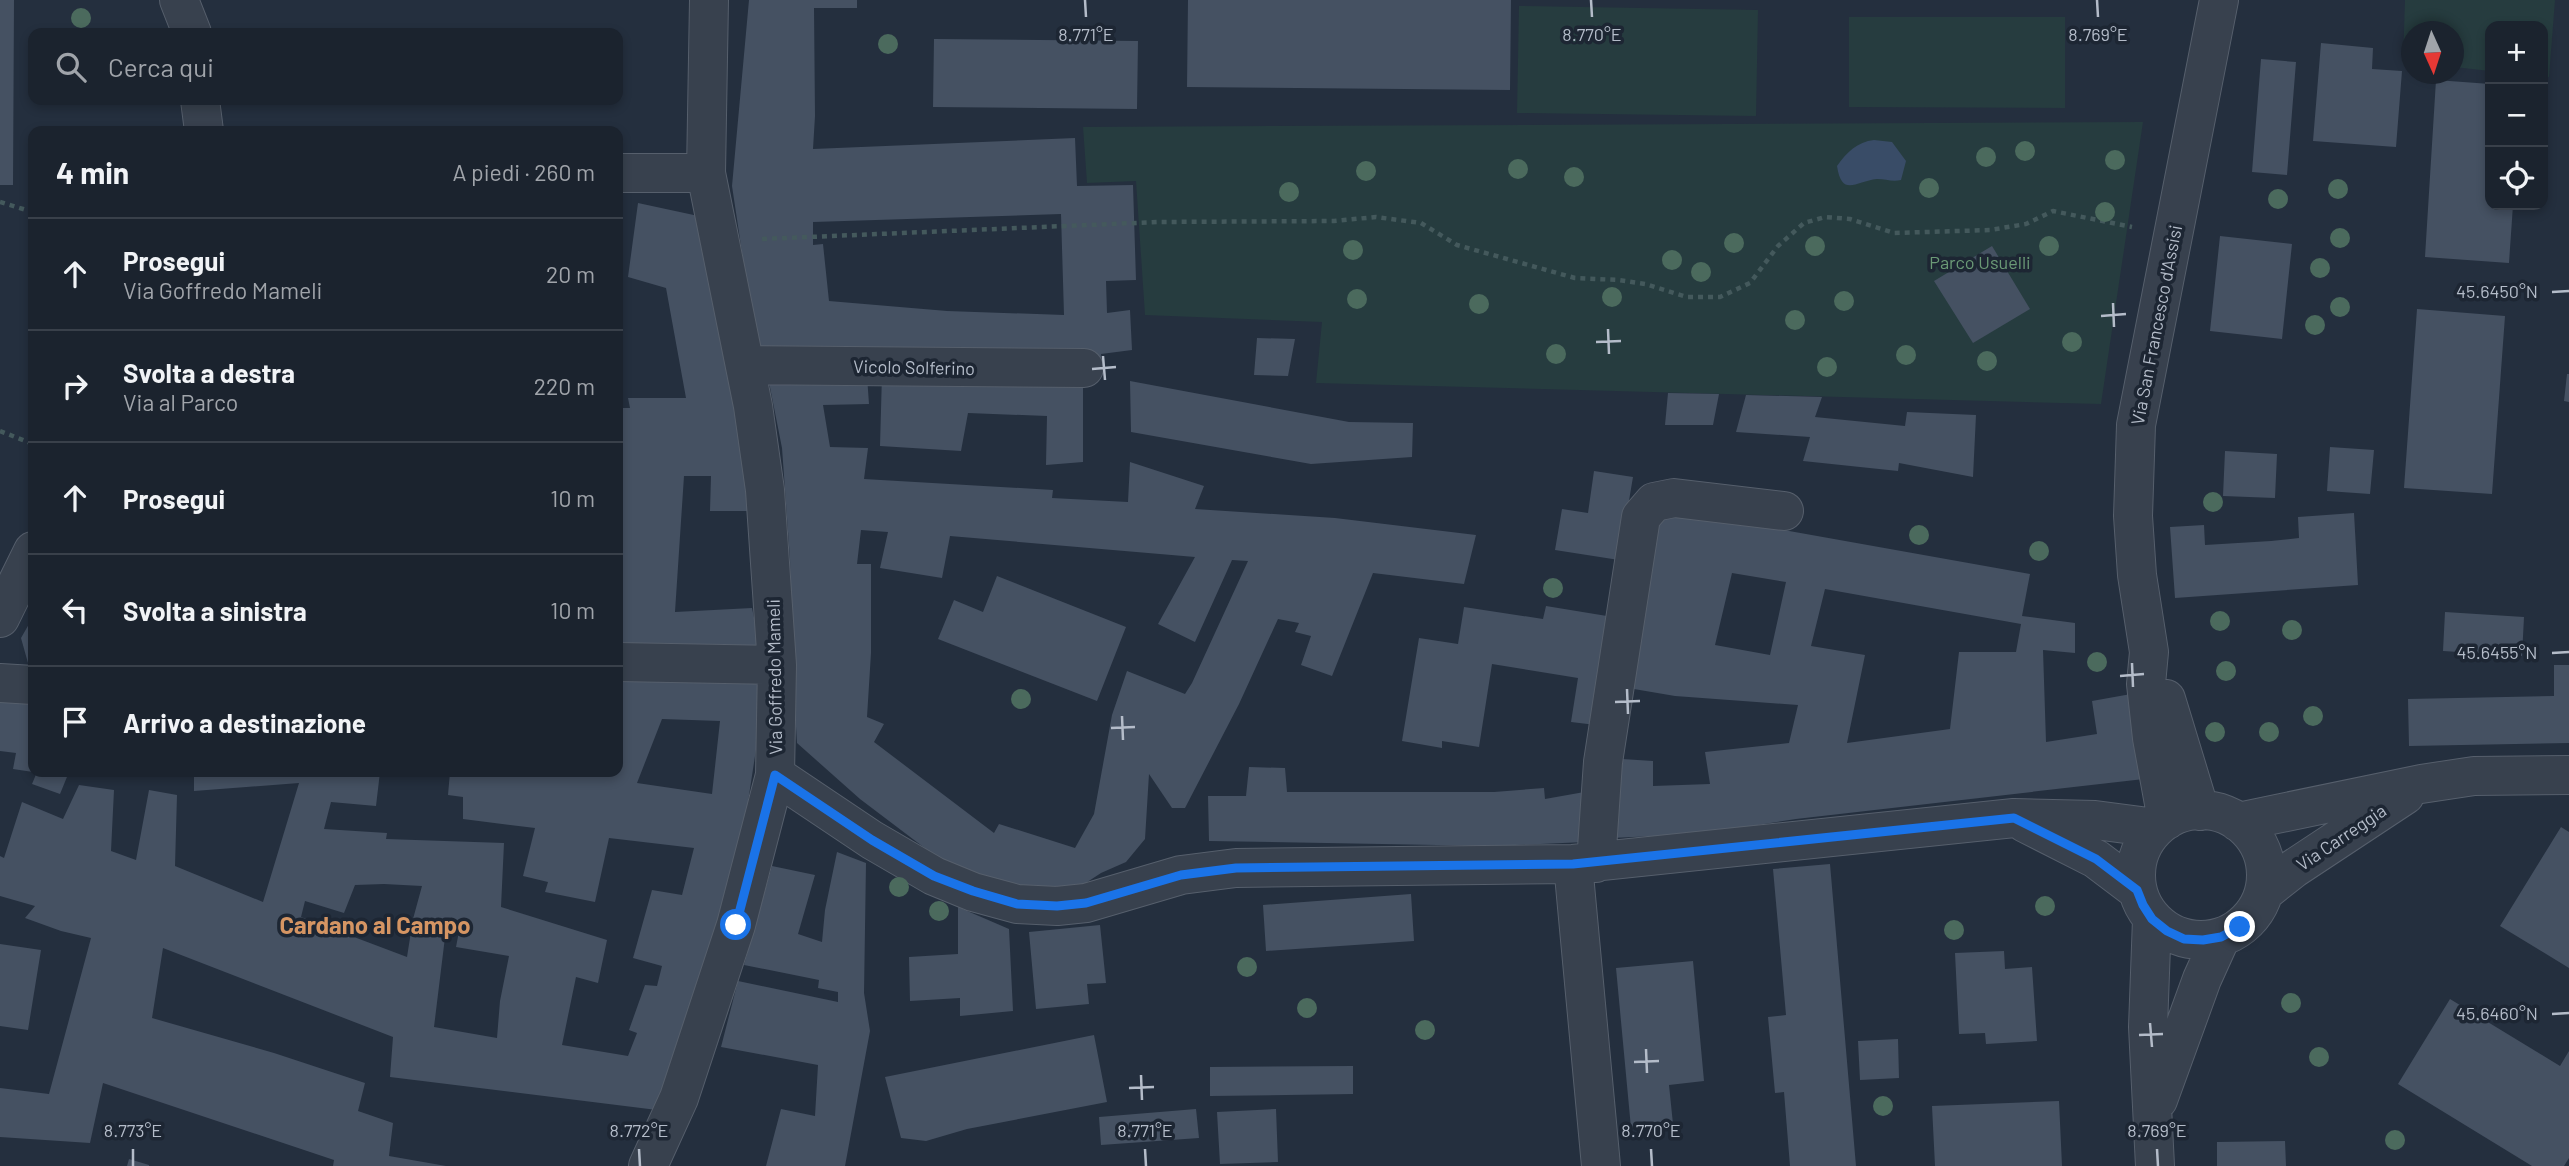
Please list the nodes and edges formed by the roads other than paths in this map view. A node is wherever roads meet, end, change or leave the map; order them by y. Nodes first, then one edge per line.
1 (179, 0) edge
2 (709, 0) edge
3 (2219, 0) edge
4 (190, 28) edge
5 (201, 105) edge
6 (204, 126) edge
7 (623, 173) edge
8 (706, 173) junction
9 (745, 365) junction
10 (1084, 368) dead end
11 (1784, 511) dead end
12 (28, 561) edge
13 (0, 618) edge
14 (623, 662) edge
15 (777, 665) junction
16 (0, 683) edge
17 (28, 685) edge
18 (775, 775) junction
19 (2569, 775) edge
20 (2421, 784) junction
21 (2014, 818) junction
22 (2174, 819) junction
23 (2238, 822) junction
24 (1584, 864) junction
25 (2264, 892) junction
26 (2145, 904) junction
27 (2221, 937) junction
28 (2152, 1115) junction
29 (648, 1166) edge
30 (1601, 1166) edge
31 (2155, 1166) edge

1 - 4 street
2 - 8 street, Via Goffredo Mameli
3 - 22 street, Via San Francesco d'Assisi
5 - 6 street
7 - 8 street
8 - 9 street, Via Goffredo Mameli
9 - 10 street, Vicolo Solferino
9 - 15 street, Via Goffredo Mameli
11 - 24 street
12 - 13 street
14 - 15 street
15 - 18 street, Via Goffredo Mameli
16 - 17 street
18 - 24 street
18 - 29 street, Via Goffredo Mameli
19 - 20 street, Via Carreggia
20 - 23 street, Via Carreggia
20 - 25 street, Via Carreggia
21 - 22 street
21 - 24 street
21 - 26 street
22 - 23 street
22 - 26 street
23 - 25 street
24 - 30 street
25 - 27 street
26 - 27 street
26 - 28 street
27 - 28 street
28 - 31 street

